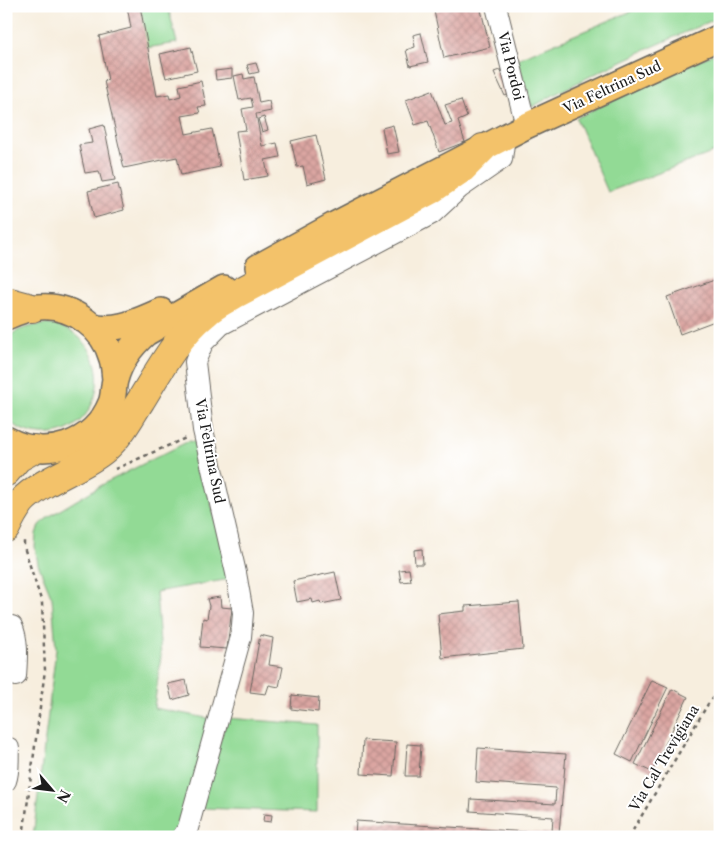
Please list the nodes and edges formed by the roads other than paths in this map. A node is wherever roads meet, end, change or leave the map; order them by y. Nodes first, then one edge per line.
1 (496, 6) edge
2 (720, 37) edge
3 (505, 137) junction
4 (259, 267) junction
5 (19, 305) edge
6 (6, 318) edge
7 (92, 326) junction
8 (115, 379) junction
9 (6, 440) edge
10 (34, 449) junction
11 (6, 472) edge
12 (15, 530) edge
13 (6, 625) edge
14 (16, 676) dead end
15 (9, 748) dead end
16 (6, 781) edge
17 (182, 837) edge

1 - 3 street, Via Pordoi
2 - 3 main road, Via Feltrina Sud
3 - 4 main road, Via Feltrina Sud
3 - 12 highway
3 - 17 street, Via Feltrina Sud
4 - 7 main road, Via Feltrina Sud
4 - 8 main road, Via Feltrina Sud
5 - 6 main road, Via Feltrina Sud
5 - 7 main road, Via Feltrina Sud
7 - 8 main road, Via Feltrina Sud
8 - 10 main road, Via Feltrina Sud
9 - 10 main road, Via Feltrina Sud
10 - 11 highway
13 - 14 street
15 - 16 street

